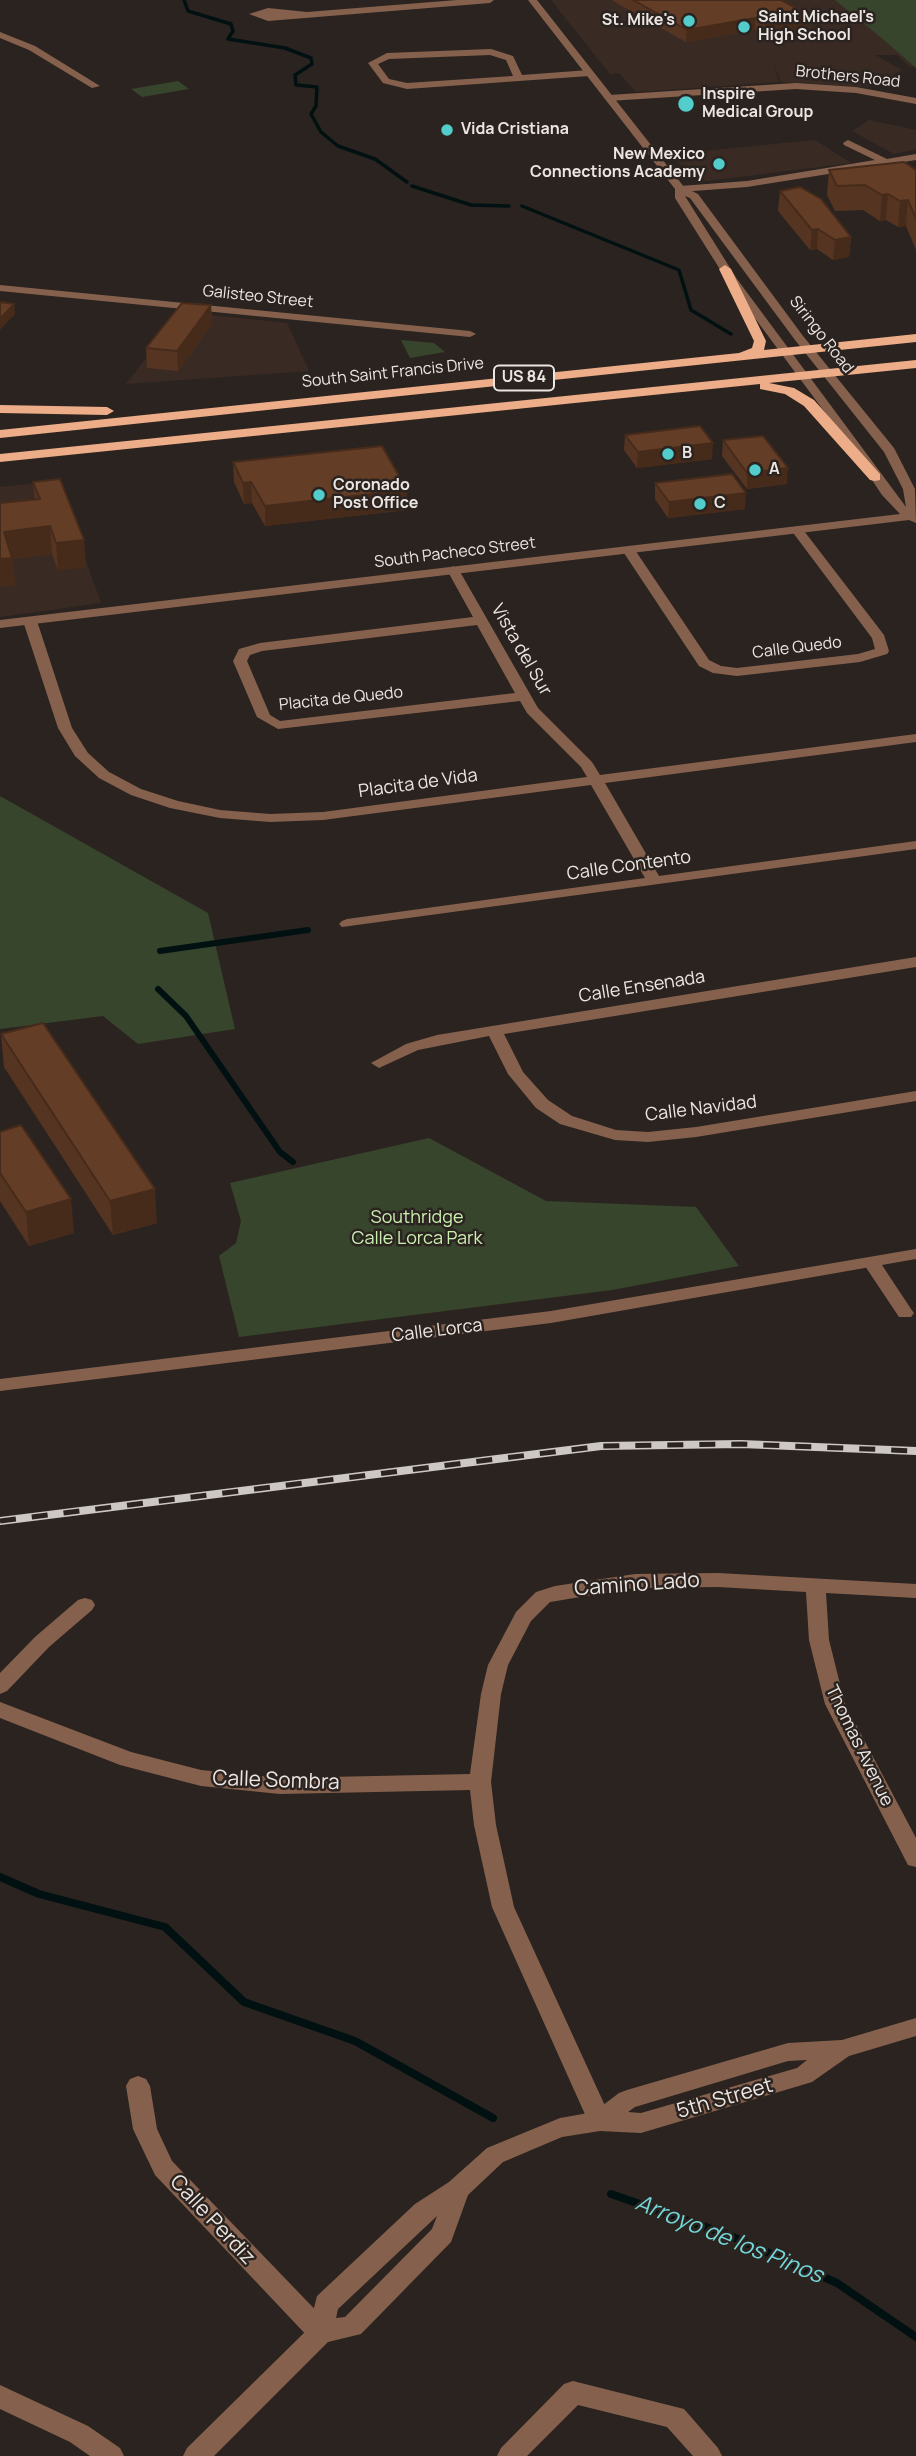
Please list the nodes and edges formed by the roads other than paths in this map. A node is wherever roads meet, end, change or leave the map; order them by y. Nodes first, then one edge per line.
1 (490, 0) edge
2 (532, 0) edge
3 (304, 15) dead end
4 (0, 35) edge
5 (589, 73) junction
6 (519, 77) junction
7 (95, 86) dead end
8 (609, 99) junction
9 (916, 101) edge
10 (848, 143) dead end
11 (916, 157) edge
12 (888, 163) junction
13 (680, 189) junction
14 (725, 269) junction
15 (0, 288) edge
16 (470, 334) dead end
17 (916, 338) edge
18 (916, 348) edge
19 (808, 349) junction
20 (788, 355) junction
21 (730, 357) junction
22 (916, 364) edge
23 (825, 369) junction
24 (804, 376) junction
25 (624, 394) junction
26 (261, 405) junction
27 (501, 407) junction
28 (0, 409) edge
29 (0, 434) edge
30 (0, 458) edge
31 (875, 477) junction
32 (915, 518) edge
33 (797, 530) junction
34 (628, 550) junction
35 (453, 570) junction
36 (482, 620) junction
37 (30, 621) junction
38 (0, 624) edge
39 (524, 696) junction
40 (916, 738) edge
41 (596, 780) junction
42 (916, 845) edge
43 (655, 881) junction
44 (347, 924) dead end
45 (916, 962) edge
46 (494, 1031) junction
47 (379, 1063) dead end
48 (916, 1096) edge
49 (916, 1254) edge
50 (872, 1263) junction
51 (905, 1313) dead end
52 (0, 1385) edge
53 (816, 1585) junction
54 (916, 1591) edge
55 (85, 1605) dead end
56 (0, 1686) edge
57 (0, 1710) edge
58 (481, 1782) junction
59 (916, 1859) edge
60 (916, 2027) edge
61 (138, 2086) dead end
62 (600, 2121) junction
63 (458, 2189) junction
64 (321, 2333) junction
65 (0, 2397) edge
66 (210, 2451) edge
67 (111, 2456) edge
68 (510, 2456) edge
69 (709, 2456) edge

1 - 3 street
2 - 5 street, Siringo Road
4 - 7 street
5 - 6 street
5 - 8 street, Siringo Road
6 - 6 street
8 - 9 street, Brothers Road
8 - 13 street, Siringo Road
10 - 12 street
11 - 12 street
12 - 13 street
13 - 14 street, Siringo Road
13 - 19 street, Siringo Road
14 - 20 street, Siringo Road
14 - 21 highway
15 - 16 street, Galisteo Street
17 - 19 highway
18 - 23 highway
19 - 20 highway
19 - 23 street, Siringo Road
20 - 21 highway, South Saint Francis Drive / US 84
20 - 24 street, Siringo Road
20 - 27 highway
21 - 26 highway, South Saint Francis Drive / US 84
22 - 23 highway, US 84
23 - 24 highway, US 84
23 - 32 street, Siringo Road
24 - 25 highway, US 84
24 - 31 street, Siringo Road
25 - 27 highway, US 84
25 - 31 highway
26 - 28 highway
26 - 29 highway, South Saint Francis Drive / US 84
27 - 30 highway, US 84
31 - 32 street, Siringo Road
32 - 33 street, South Pacheco Street
33 - 34 street, South Pacheco Street
33 - 34 street, Calle Quedo
34 - 35 street, South Pacheco Street
35 - 36 street, Vista del Sur
35 - 37 street, South Pacheco Street
36 - 39 street, Vista del Sur
36 - 39 street, Placita de Quedo
37 - 38 street, South Pacheco Street
37 - 41 street, Placita de Vida
39 - 41 street, Vista del Sur
40 - 41 street, Placita de Vida
41 - 43 street, Vista del Sur
42 - 43 street, Calle Contento
43 - 44 street, Calle Contento
45 - 46 street, Calle Ensenada
46 - 47 street, Calle Ensenada
46 - 48 street, Calle Navidad
49 - 50 street, Calle Lorca
50 - 51 street
50 - 52 street, Calle Lorca
53 - 54 street, Camino Lado
53 - 58 street, Camino Lado
53 - 59 street, Thomas Avenue
55 - 56 street
57 - 58 street, Calle Sombra
58 - 62 street, Camino Lado
60 - 62 street, 5th Street
61 - 64 street, Calle Perdiz
62 - 63 street, 5th Street
63 - 64 street, 5th Street
63 - 64 street, 5th Street
64 - 66 street, 5th Street
65 - 67 street
68 - 69 street

